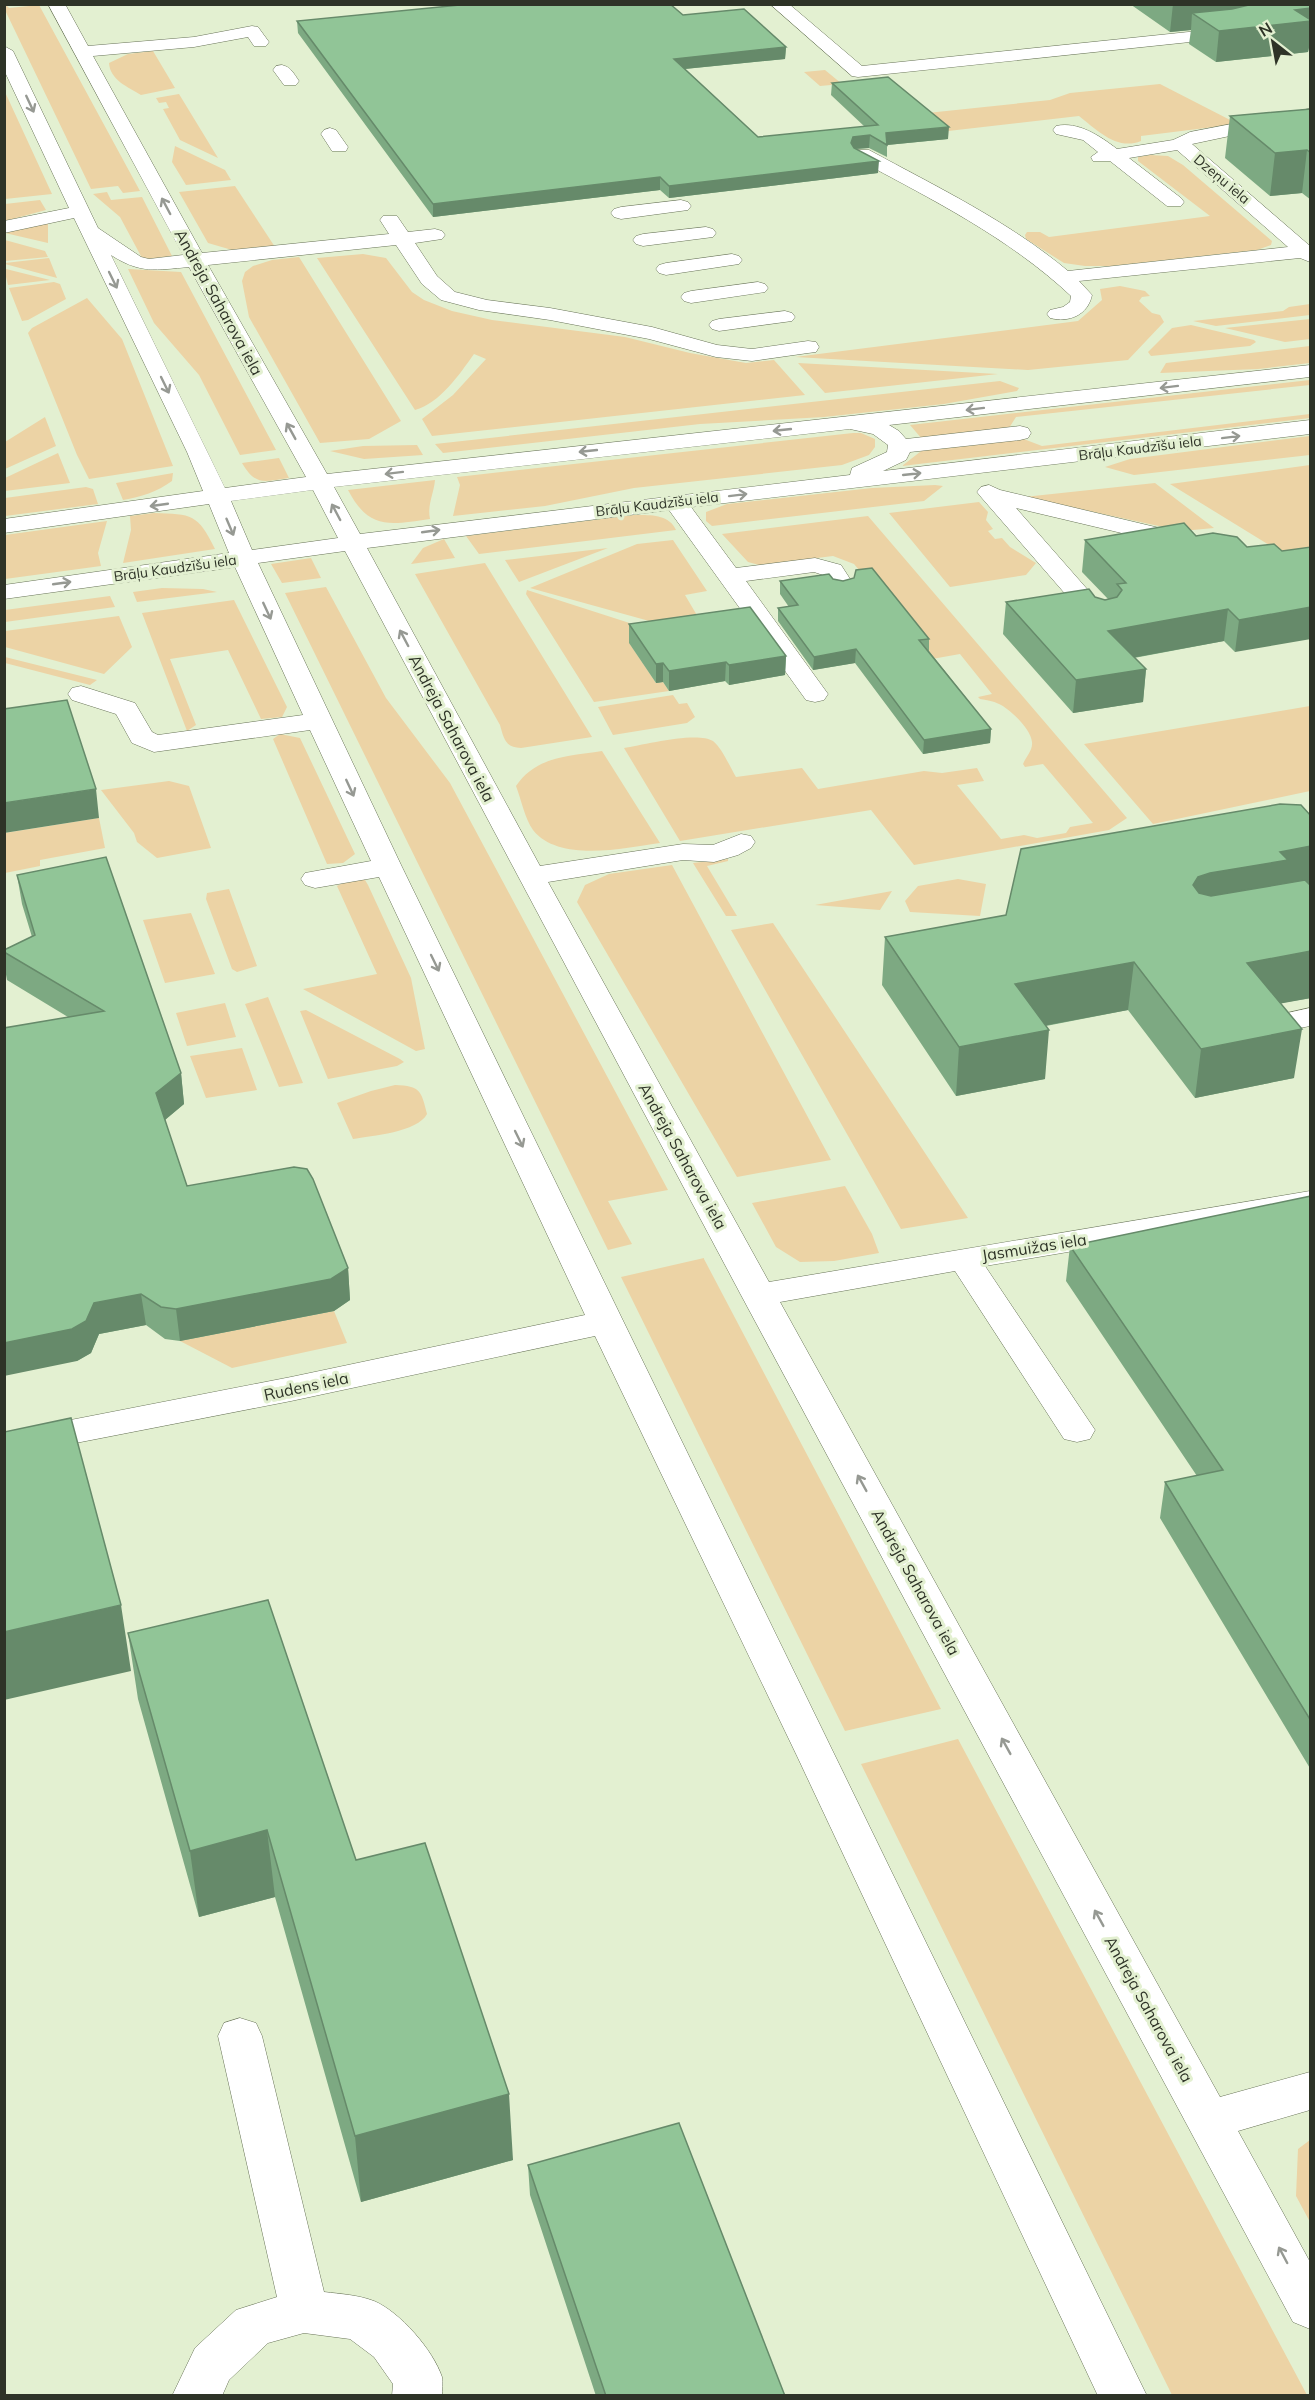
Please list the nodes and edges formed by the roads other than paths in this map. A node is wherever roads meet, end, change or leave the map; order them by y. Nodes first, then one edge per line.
1 (56, 4) edge
2 (778, 4) edge
3 (1311, 8) edge
4 (260, 42) dead end
5 (4, 51) edge
6 (82, 52) junction
7 (1311, 114) edge
8 (1062, 130) dead end
9 (1181, 144) junction
10 (893, 150) edge
11 (1113, 155) junction
12 (1090, 158) dead end
13 (936, 177) dead end
14 (909, 180) junction
15 (887, 183) dead end
16 (974, 200) dead end
17 (1174, 202) dead end
18 (949, 203) junction
19 (681, 206) dead end
20 (920, 207) dead end
21 (621, 213) dead end
22 (390, 220) dead end
23 (84, 221) junction
24 (1013, 225) dead end
25 (4, 227) edge
26 (992, 227) junction
27 (316, 229) dead end
28 (958, 231) dead end
29 (706, 233) dead end
30 (435, 235) dead end
31 (401, 239) junction
32 (643, 240) dead end
33 (328, 246) junction
34 (1308, 254) edge
35 (732, 260) dead end
36 (196, 261) junction
37 (666, 269) dead end
38 (1065, 277) junction
39 (758, 288) dead end
40 (691, 297) dead end
41 (1057, 314) dead end
42 (785, 317) dead end
43 (719, 325) dead end
44 (808, 348) dead end
45 (1311, 371) edge
46 (840, 423) junction
47 (1311, 427) edge
48 (1020, 433) dead end
49 (898, 447) junction
50 (968, 468) junction
51 (320, 482) junction
52 (833, 483) junction
53 (216, 496) junction
54 (994, 496) junction
55 (676, 502) junction
56 (4, 526) edge
57 (353, 543) junction
58 (1212, 547) edge
59 (243, 558) junction
60 (730, 576) junction
61 (842, 585) edge
62 (4, 592) edge
63 (1103, 622) edge
64 (81, 694) dead end
65 (815, 694) dead end
66 (319, 721) junction
67 (683, 852) dead end
68 (388, 867) junction
69 (531, 876) junction
70 (315, 879) dead end
71 (1311, 1201) edge
72 (964, 1259) junction
73 (758, 1295) junction
74 (606, 1322) junction
75 (1077, 1430) dead end
76 (4, 1445) edge
77 (240, 2036) dead end
78 (1311, 2091) edge
79 (1209, 2120) junction
80 (1311, 2307) edge
81 (304, 2311) junction
82 (196, 2396) edge
83 (417, 2396) edge
84 (1123, 2396) edge

1 - 6 street, Andreja Saharova iela
2 - 3 street
4 - 6 street
5 -> 23 street
36 -> 6 street, Andreja Saharova iela
7 - 9 street, Dzeņu iela
8 - 11 street
9 - 11 street
9 - 34 street, Dzeņu iela
10 - 14 street
11 - 12 street
11 - 17 street
13 - 14 street
14 - 15 street
14 - 18 street
16 - 18 street
18 - 20 street
18 - 26 street
19 - 21 street
22 - 31 street
23 - 25 street
23 - 36 street
23 -> 53 street
24 - 26 street
26 - 28 street
26 - 38 street
27 - 33 street
29 - 32 street
30 - 31 street
31 - 33 street
31 - 44 street
33 - 36 street
34 - 38 street
35 - 37 street
51 -> 36 street, Andreja Saharova iela
38 - 41 street
39 - 40 street
42 - 43 street
45 -> 46 street
46 - 49 street
46 -> 51 street
50 -> 47 street, Brāļu Kaudzīšu iela
48 - 49 street
49 - 52 street
52 -> 50 street, Brāļu Kaudzīšu iela
50 - 54 street
51 - 53 street
57 -> 51 street, Andreja Saharova iela
55 -> 52 street, Brāļu Kaudzīšu iela
53 -> 56 street
53 -> 59 street
54 - 58 street
54 - 63 street
57 -> 55 street, Brāļu Kaudzīšu iela
55 - 60 street
57 - 59 street, Brāļu Kaudzīšu iela
69 -> 57 street, Andreja Saharova iela
62 -> 59 street, Brāļu Kaudzīšu iela
59 -> 66 street
60 - 61 street
60 - 65 street
64 - 66 street
66 -> 68 street
67 - 69 street
68 - 70 street
68 -> 74 street
69 - 73 street, Andreja Saharova iela
71 - 72 street, Jasmuižas iela
72 - 73 street, Jasmuižas iela
72 - 75 street
79 -> 73 street, Andreja Saharova iela
74 - 76 street, Rudens iela
74 - 84 street
77 - 81 street
78 - 79 street
80 -> 79 street, Andreja Saharova iela
81 - 82 street
81 - 83 street

